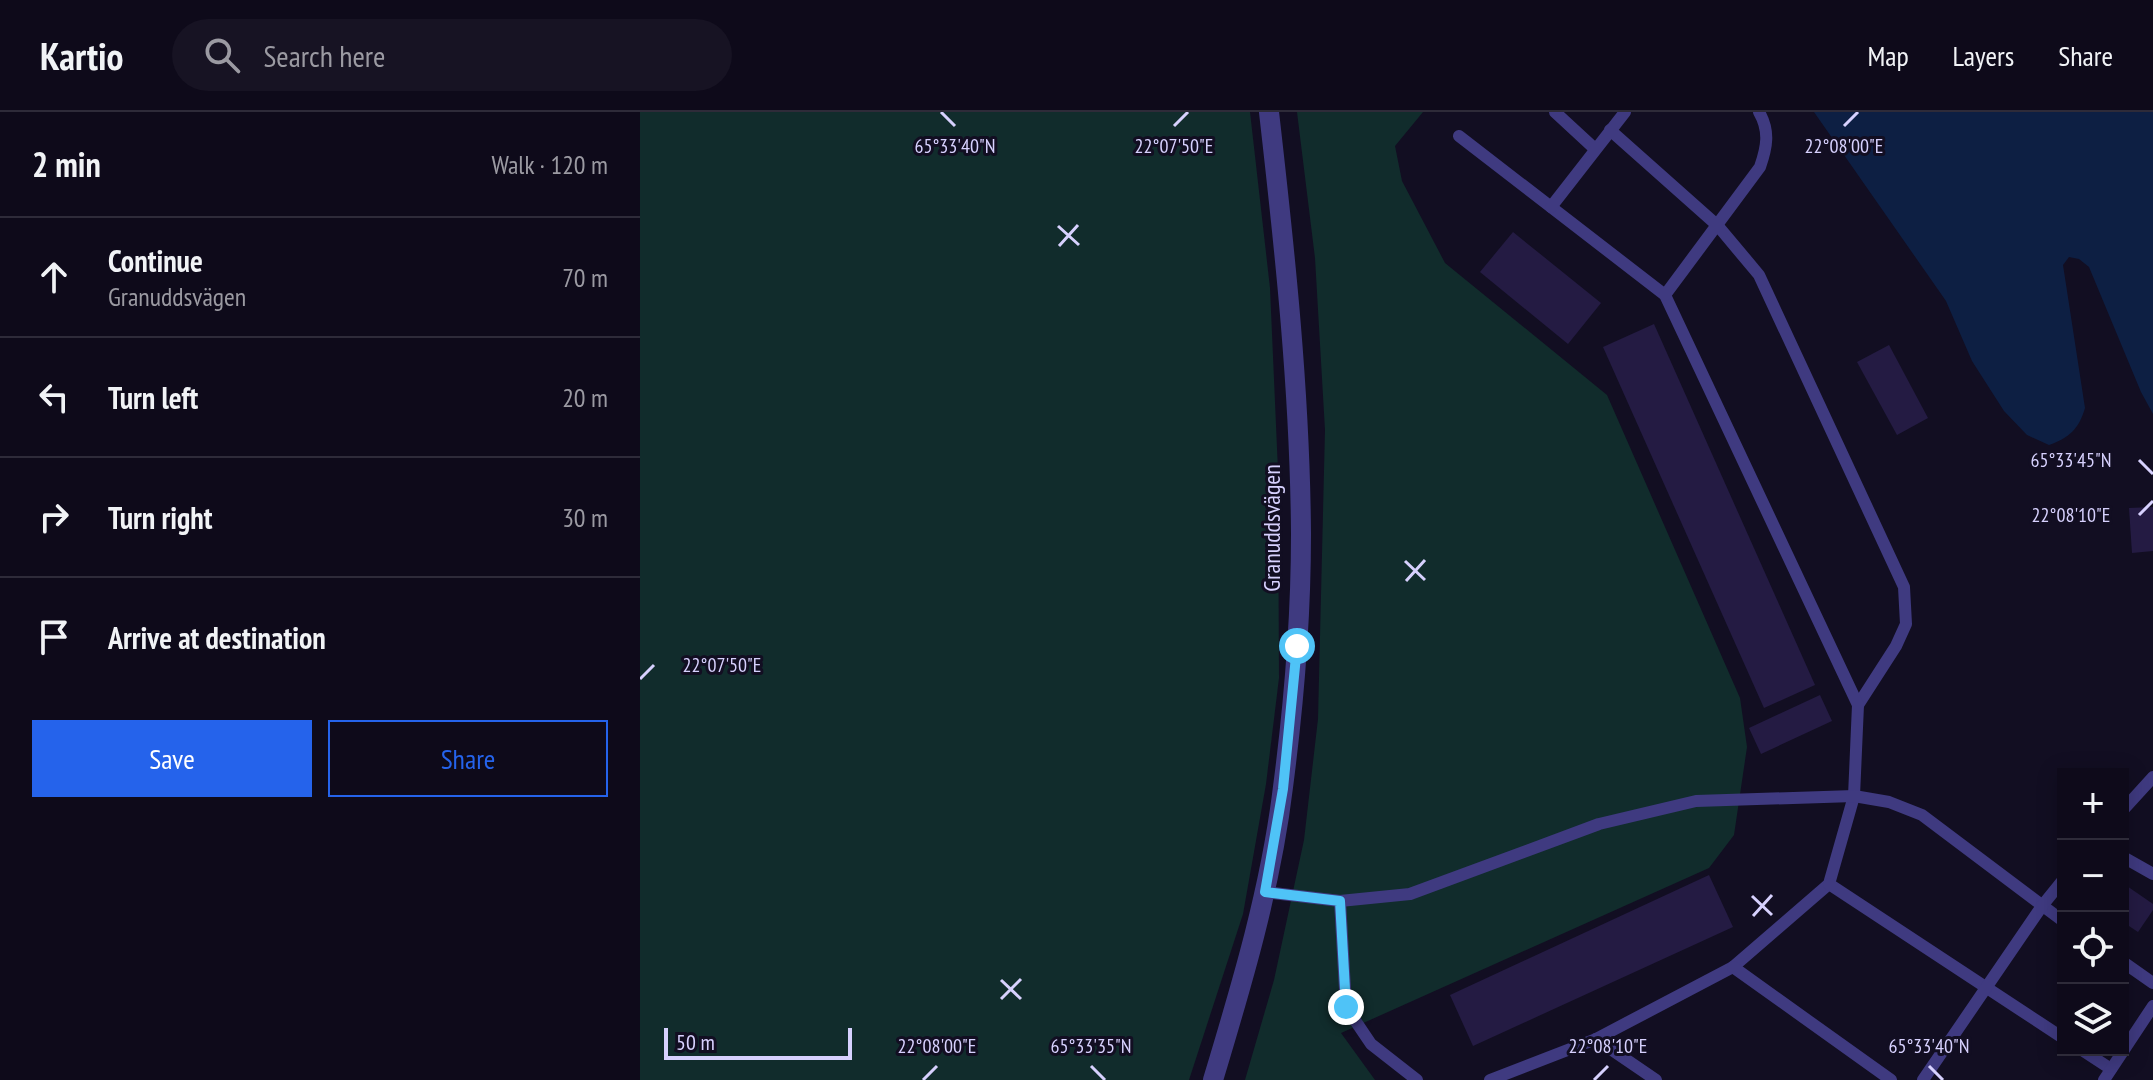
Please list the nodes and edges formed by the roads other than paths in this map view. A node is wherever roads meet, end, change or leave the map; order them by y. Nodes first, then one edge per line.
1 (1269, 112) edge
2 (1555, 112) edge
3 (1625, 112) edge
4 (1759, 112) edge
5 (1610, 130) junction
6 (1459, 136) dead end
7 (1595, 149) junction
8 (1551, 207) junction
9 (1718, 226) junction
10 (1665, 295) junction
11 (1858, 705) junction
12 (2153, 777) edge
13 (1854, 796) junction
14 (2129, 803) edge
15 (2129, 860) edge
16 (2153, 874) edge
17 (1829, 884) junction
18 (2057, 887) edge
19 (1265, 892) junction
20 (1340, 901) junction
21 (2042, 906) junction
22 (2057, 917) edge
23 (2129, 966) edge
24 (1733, 967) junction
25 (2153, 983) edge
26 (1987, 987) junction
27 (2153, 1006) edge
28 (2057, 1034) edge
29 (1596, 1039) junction
30 (2088, 1056) edge
31 (2108, 1075) edge
32 (1213, 1080) edge
33 (1417, 1080) edge
34 (1490, 1080) edge
35 (1656, 1080) edge
36 (1891, 1080) edge
37 (1923, 1080) edge

1 - 19 street, Granuddsvägen
2 - 7 lane
3 - 5 lane
4 - 9 lane
5 - 7 lane
5 - 9 lane
6 - 8 lane
7 - 8 lane
8 - 10 lane
9 - 10 lane
9 - 11 lane
10 - 11 lane
11 - 13 lane
12 - 14 lane
13 - 17 lane
13 - 20 lane
13 - 21 lane
15 - 16 lane
17 - 24 lane
17 - 26 lane
18 - 21 lane
19 - 20 lane
19 - 32 street, Granuddsvägen
20 - 33 lane
21 - 22 lane
21 - 26 lane
23 - 25 lane
24 - 29 lane
24 - 36 lane
26 - 28 lane
26 - 37 lane
27 - 31 lane
29 - 34 lane
29 - 35 lane
30 - 31 lane

